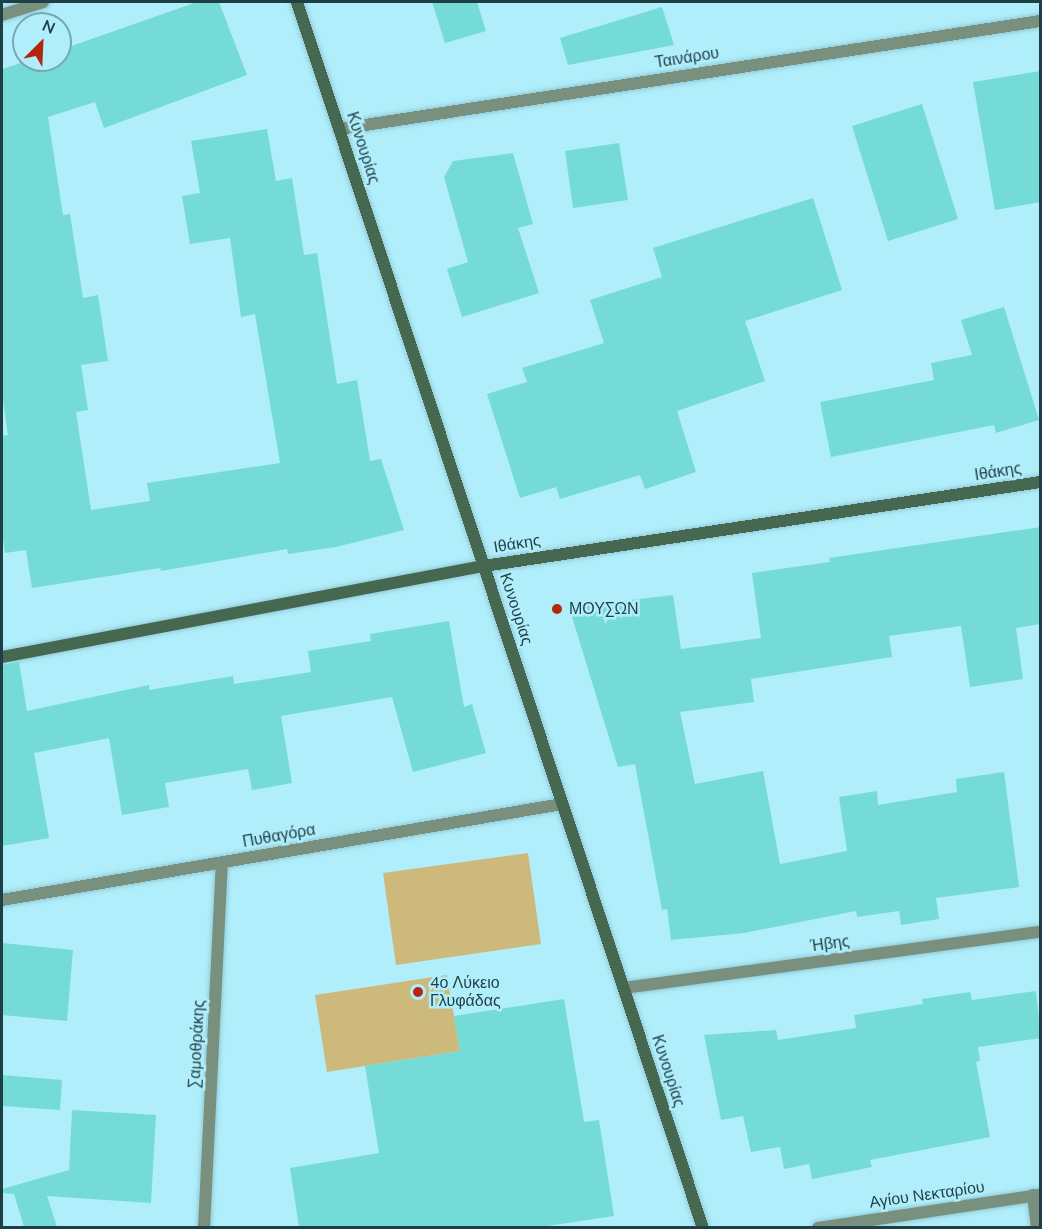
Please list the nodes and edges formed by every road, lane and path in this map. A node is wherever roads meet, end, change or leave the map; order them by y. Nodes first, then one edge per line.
1 (43, 2) edge
2 (297, 2) edge
3 (2, 15) edge
4 (1041, 21) edge
5 (339, 129) junction
6 (1041, 482) edge
7 (484, 566) junction
8 (2, 657) edge
9 (562, 804) junction
10 (222, 862) junction
11 (2, 900) edge
12 (1041, 932) edge
13 (624, 988) junction
14 (1037, 1195) edge
15 (204, 1227) edge
16 (703, 1227) edge
17 (818, 1227) edge
18 (1036, 1227) edge

1 - 3 street
2 - 5 street, Κυνουρίας
4 - 5 street, Ταινάρου
5 - 7 street, Κυνουρίας
6 - 7 street, Ιθάκης
7 - 8 street, Ιθάκης
7 - 9 street, Κυνουρίας
9 - 10 street, Πυθαγόρα
9 - 13 street, Κυνουρίας
10 - 11 street, Πυθαγόρα
10 - 15 street, Σαμοθράκης
12 - 13 street, Ήβης
13 - 16 street, Κυνουρίας
14 - 17 street, Αγίου Νεκταρίου
14 - 18 street

